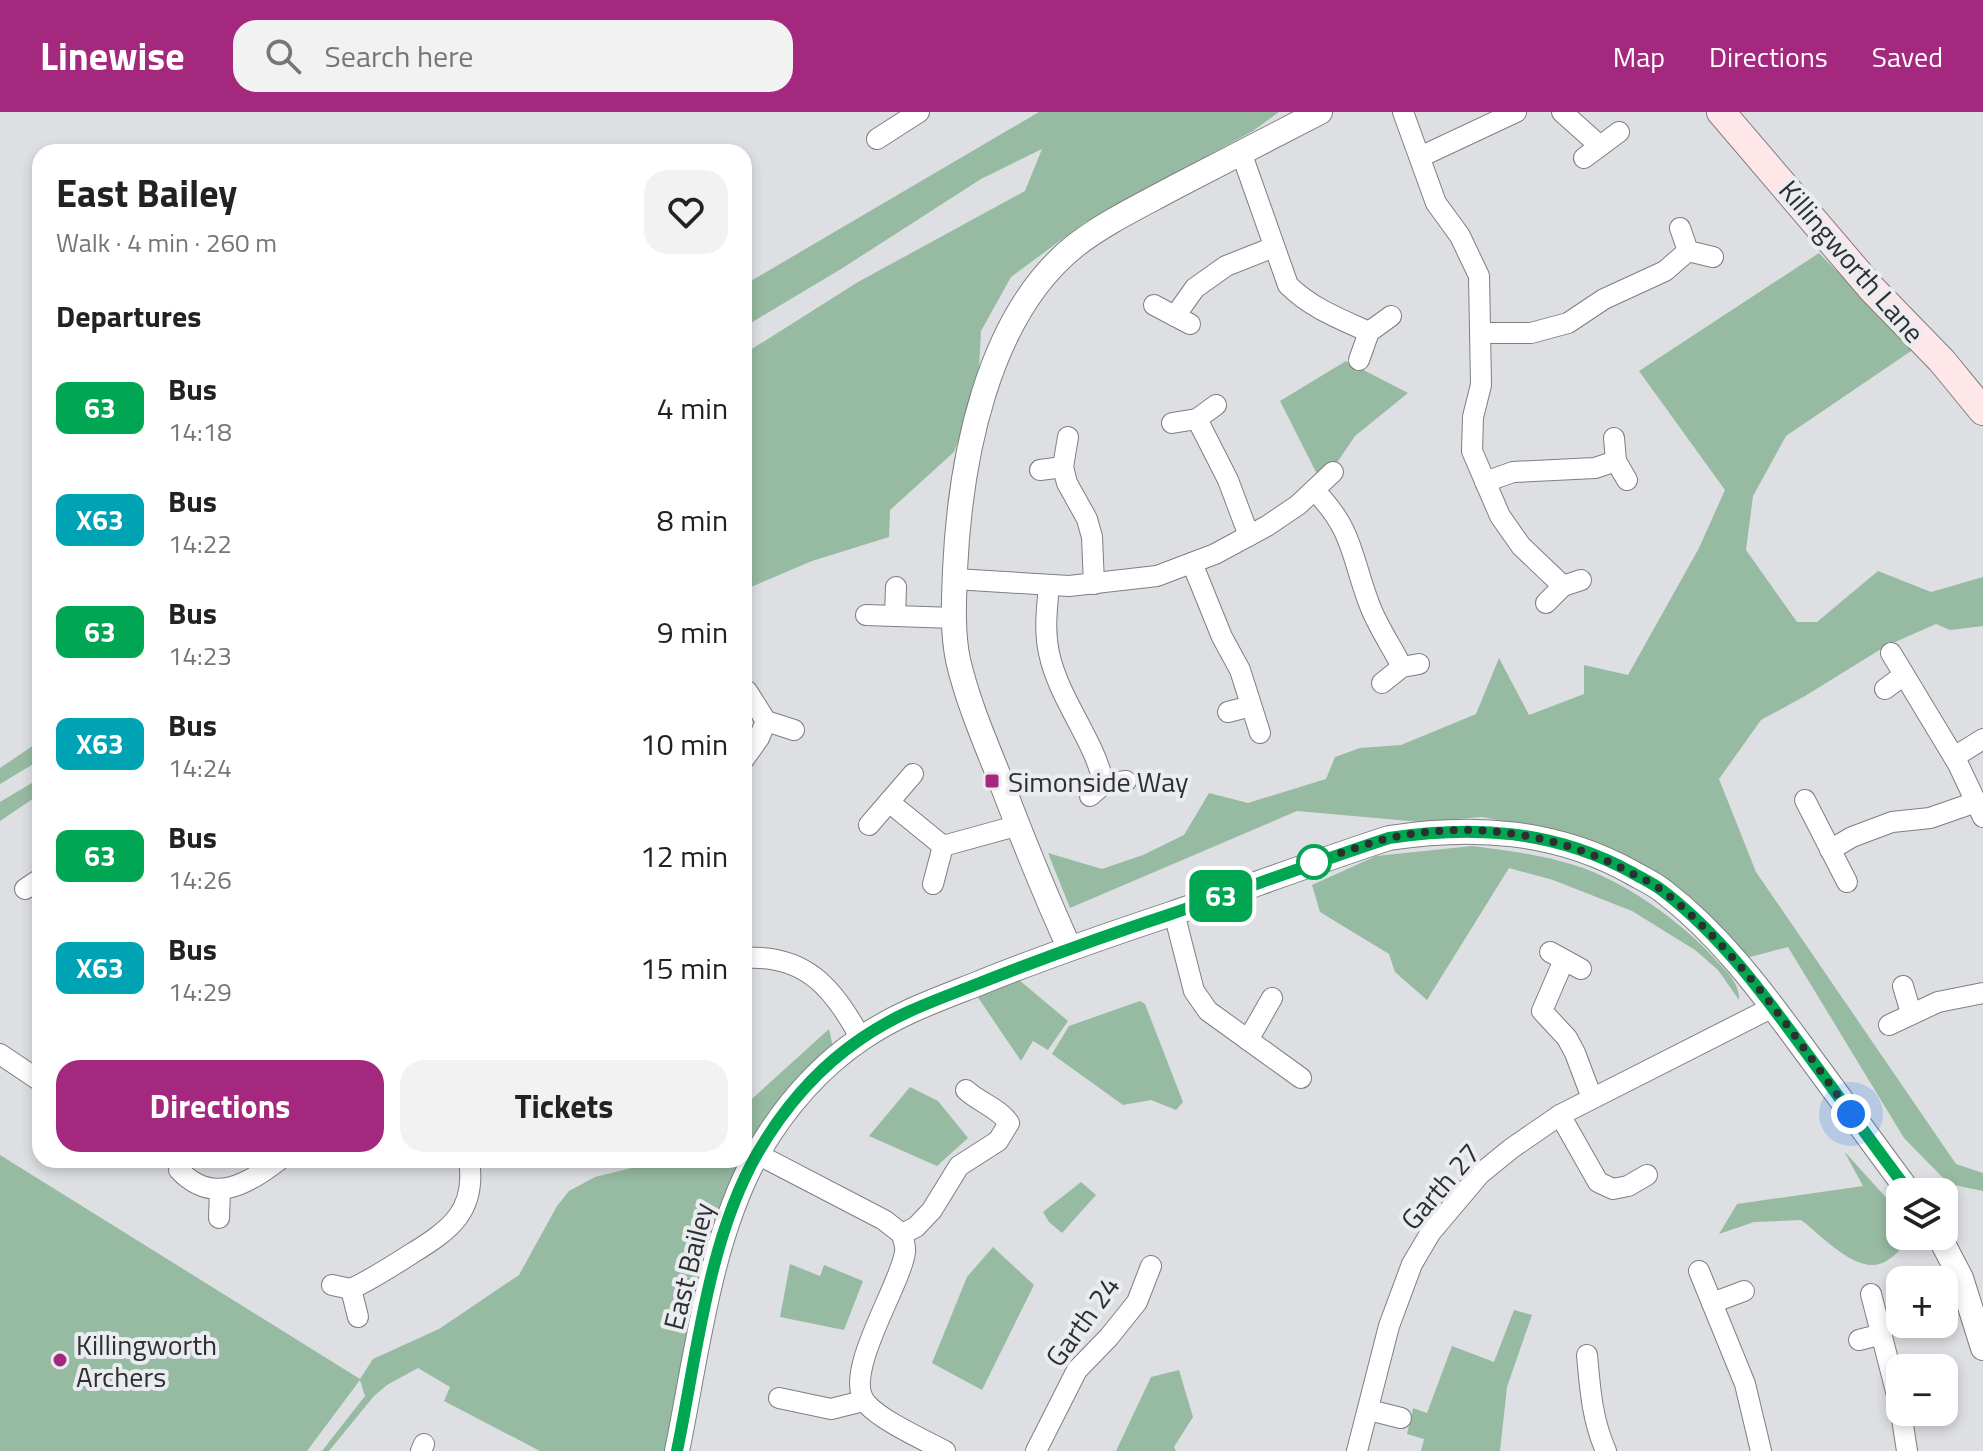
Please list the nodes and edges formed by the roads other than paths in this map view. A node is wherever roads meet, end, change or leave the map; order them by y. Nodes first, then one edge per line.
1 (919, 112) edge
2 (1320, 112) edge
3 (1403, 112) edge
4 (1516, 112) edge
5 (1562, 112) edge
6 (1721, 112) edge
7 (1619, 132) dead end
8 (877, 139) dead end
9 (1241, 152) junction
10 (1420, 157) junction
11 (1680, 228) dead end
12 (1274, 247) junction
13 (1688, 251) junction
14 (1713, 257) dead end
15 (1154, 305) dead end
16 (1391, 316) dead end
17 (1369, 332) junction
18 (1480, 333) junction
19 (1359, 360) dead end
20 (1216, 405) dead end
21 (1983, 411) edge
22 (1197, 419) junction
23 (1172, 423) dead end
24 (1068, 437) dead end
25 (1614, 438) dead end
26 (1616, 461) junction
27 (1063, 467) junction
28 (1040, 470) dead end
29 (1333, 472) dead end
30 (1627, 480) dead end
31 (1485, 482) junction
32 (1314, 490) junction
33 (1249, 536) junction
34 (1192, 563) junction
35 (955, 579) junction
36 (1094, 584) junction
37 (1049, 585) junction
38 (896, 587) dead end
39 (1546, 603) dead end
40 (866, 615) dead end
41 (895, 616) junction
42 (954, 618) junction
43 (1891, 653) dead end
44 (1904, 675) junction
45 (1382, 683) dead end
46 (1885, 689) dead end
47 (752, 699) edge
48 (1251, 706) junction
49 (1228, 712) dead end
50 (766, 721) junction
51 (794, 730) dead end
52 (1260, 733) dead end
53 (1983, 739) edge
54 (752, 748) edge
55 (1954, 757) junction
56 (913, 774) dead end
57 (1126, 781) dead end
58 (1805, 800) dead end
59 (889, 802) junction
60 (1980, 810) edge
61 (869, 825) dead end
62 (1016, 826) junction
63 (943, 846) junction
64 (1830, 850) junction
65 (1847, 882) dead end
66 (933, 884) dead end
67 (1174, 913) junction
68 (1069, 947) junction
69 (752, 958) edge
70 (1565, 960) dead end
71 (1903, 986) dead end
72 (1983, 993) edge
73 (1272, 998) dead end
74 (1773, 1007) junction
75 (1911, 1013) junction
76 (1889, 1025) dead end
77 (861, 1039) junction
78 (1248, 1040) junction
79 (0, 1054) edge
80 (32, 1076) edge
81 (1301, 1078) dead end
82 (966, 1090) dead end
83 (1592, 1098) junction
84 (1560, 1115) junction
85 (757, 1154) junction
86 (752, 1164) edge
87 (269, 1168) edge
88 (469, 1168) edge
89 (750, 1168) edge
90 (179, 1170) dead end
91 (1647, 1175) dead end
92 (1899, 1178) edge
93 (220, 1190) junction
94 (219, 1218) dead end
95 (902, 1234) junction
96 (1946, 1250) edge
97 (1151, 1266) dead end
98 (1699, 1271) dead end
99 (1744, 1291) dead end
100 (1871, 1294) dead end
101 (1712, 1303) junction
102 (358, 1317) dead end
103 (1882, 1334) junction
104 (1859, 1340) dead end
105 (1983, 1348) edge
106 (1887, 1354) edge
107 (1587, 1355) dead end
108 (779, 1398) dead end
109 (863, 1401) junction
110 (1591, 1403) junction
111 (1570, 1406) dead end
112 (1369, 1410) junction
113 (1401, 1418) dead end
114 (1903, 1426) edge
115 (939, 1450) edge
116 (677, 1451) edge
117 (1036, 1451) edge
118 (1357, 1451) edge
119 (1606, 1451) edge
120 (1761, 1451) edge
121 (1907, 1451) edge

1 - 8 street
2 - 9 street
3 - 10 street
4 - 10 street
5 - 7 street
6 - 21 main road, Killingworth Lane
9 - 12 street
9 - 35 street
10 - 18 street
11 - 13 street
12 - 15 street
12 - 17 street
13 - 14 street
13 - 18 street
16 - 17 street
17 - 19 street
18 - 31 street
20 - 22 street
22 - 23 street
22 - 33 street
24 - 27 street
25 - 26 street
26 - 30 street
26 - 31 street
27 - 28 street
27 - 36 street
29 - 32 street
31 - 39 street
32 - 33 street
32 - 45 street
33 - 34 street
34 - 36 street
34 - 48 street
35 - 37 street
35 - 42 street
36 - 37 street
37 - 57 street
38 - 41 street
40 - 41 street
41 - 42 street
42 - 62 street
43 - 44 street
44 - 46 street
44 - 55 street
47 - 50 street
48 - 49 street
48 - 52 street
50 - 51 street
50 - 54 street
53 - 55 street
55 - 60 street
56 - 59 street
58 - 64 street
59 - 61 street
59 - 63 street
60 - 64 street
62 - 63 street
62 - 68 street
63 - 66 street
64 - 65 street
67 - 68 street, East Bailey
67 - 74 street, East Bailey
67 - 78 street
68 - 77 street, East Bailey
69 - 77 street
70 - 83 street
71 - 75 street
72 - 75 street
73 - 78 street
74 - 83 street, Garth 27
74 - 92 street, East Bailey
75 - 76 street
77 - 85 street, East Bailey
78 - 81 street
79 - 80 street
82 - 95 street
83 - 84 street, Garth 27
84 - 91 street
84 - 112 street, Garth 27
85 - 86 street, East Bailey
85 - 95 street
87 - 93 street
88 - 102 street
89 - 116 street, East Bailey
90 - 93 street
93 - 94 street
95 - 109 street
96 - 105 street
97 - 117 street, Garth 24
98 - 101 street
99 - 101 street
100 - 103 street
101 - 120 street
103 - 104 street
103 - 106 street
107 - 110 street
108 - 109 street
109 - 115 street
110 - 111 street
110 - 119 street
112 - 113 street
112 - 118 street, Garth 27
114 - 121 street

